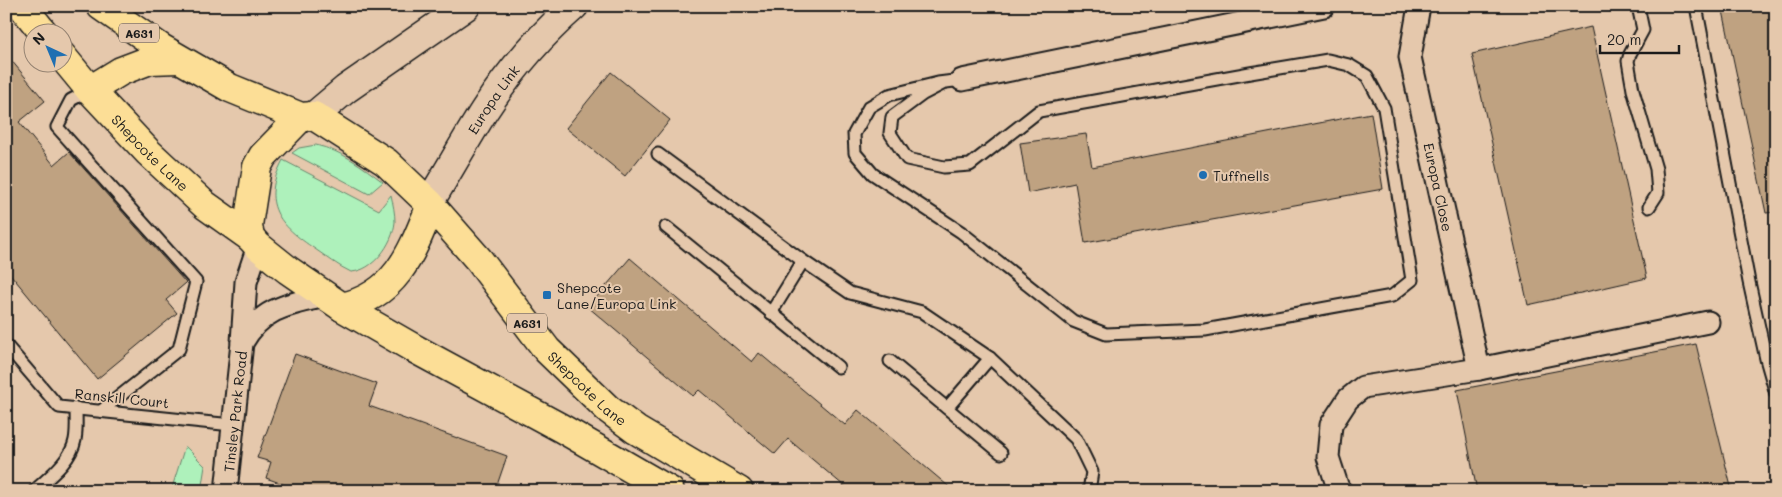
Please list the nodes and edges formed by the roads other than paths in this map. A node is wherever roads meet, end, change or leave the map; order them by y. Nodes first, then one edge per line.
1 (22, 6) edge
2 (101, 6) edge
3 (466, 6) edge
4 (574, 6) edge
5 (1324, 6) edge
6 (1419, 6) edge
7 (1638, 6) edge
8 (1696, 6) edge
9 (35, 22) edge
10 (178, 58) junction
11 (72, 68) edge
12 (954, 81) junction
13 (90, 90) junction
14 (308, 117) junction
15 (658, 154) dead end
16 (430, 204) junction
17 (1648, 208) dead end
18 (666, 227) dead end
19 (255, 241) junction
20 (803, 261) junction
21 (334, 301) junction
22 (771, 313) junction
23 (1708, 322) dead end
24 (242, 343) junction
25 (6, 345) edge
26 (990, 358) junction
27 (890, 361) dead end
28 (838, 367) dead end
29 (1479, 368) junction
30 (1776, 394) edge
31 (76, 408) junction
32 (947, 408) junction
33 (101, 411) junction
34 (232, 425) junction
35 (1001, 453) dead end
36 (722, 487) edge
37 (34, 491) edge
38 (226, 491) edge
39 (670, 491) edge
40 (1089, 491) edge
41 (1341, 491) edge

1 - 9 highway
2 - 10 highway, Shepcote Lane / A631
3 - 14 street
4 - 16 street, Europa Link
5 - 12 street
6 - 29 street, Europa Close
7 - 17 lane
8 - 30 lane
10 - 13 highway
10 - 14 highway, Shepcote Lane / A631
11 - 13 highway, Shepcote Lane
12 - 12 lane
13 - 19 highway, Shepcote Lane
13 - 33 lane
14 - 16 highway, Shepcote Lane
14 - 19 highway
15 - 20 lane
16 - 21 highway
16 - 36 highway, Shepcote Lane / A631
18 - 22 lane
19 - 21 highway, Shepcote Lane
19 - 24 street
20 - 22 lane
20 - 26 lane
21 - 24 street, Tinsley Park Road
21 - 39 highway, Shepcote Lane
22 - 28 lane
23 - 29 street
24 - 34 street, Tinsley Park Road
25 - 31 lane, Ranskill Court
26 - 32 lane
26 - 40 lane
27 - 32 lane
29 - 41 street
31 - 33 lane, Ranskill Court
31 - 37 lane
32 - 35 lane
33 - 34 lane, Ranskill Court
34 - 38 street, Tinsley Park Road

